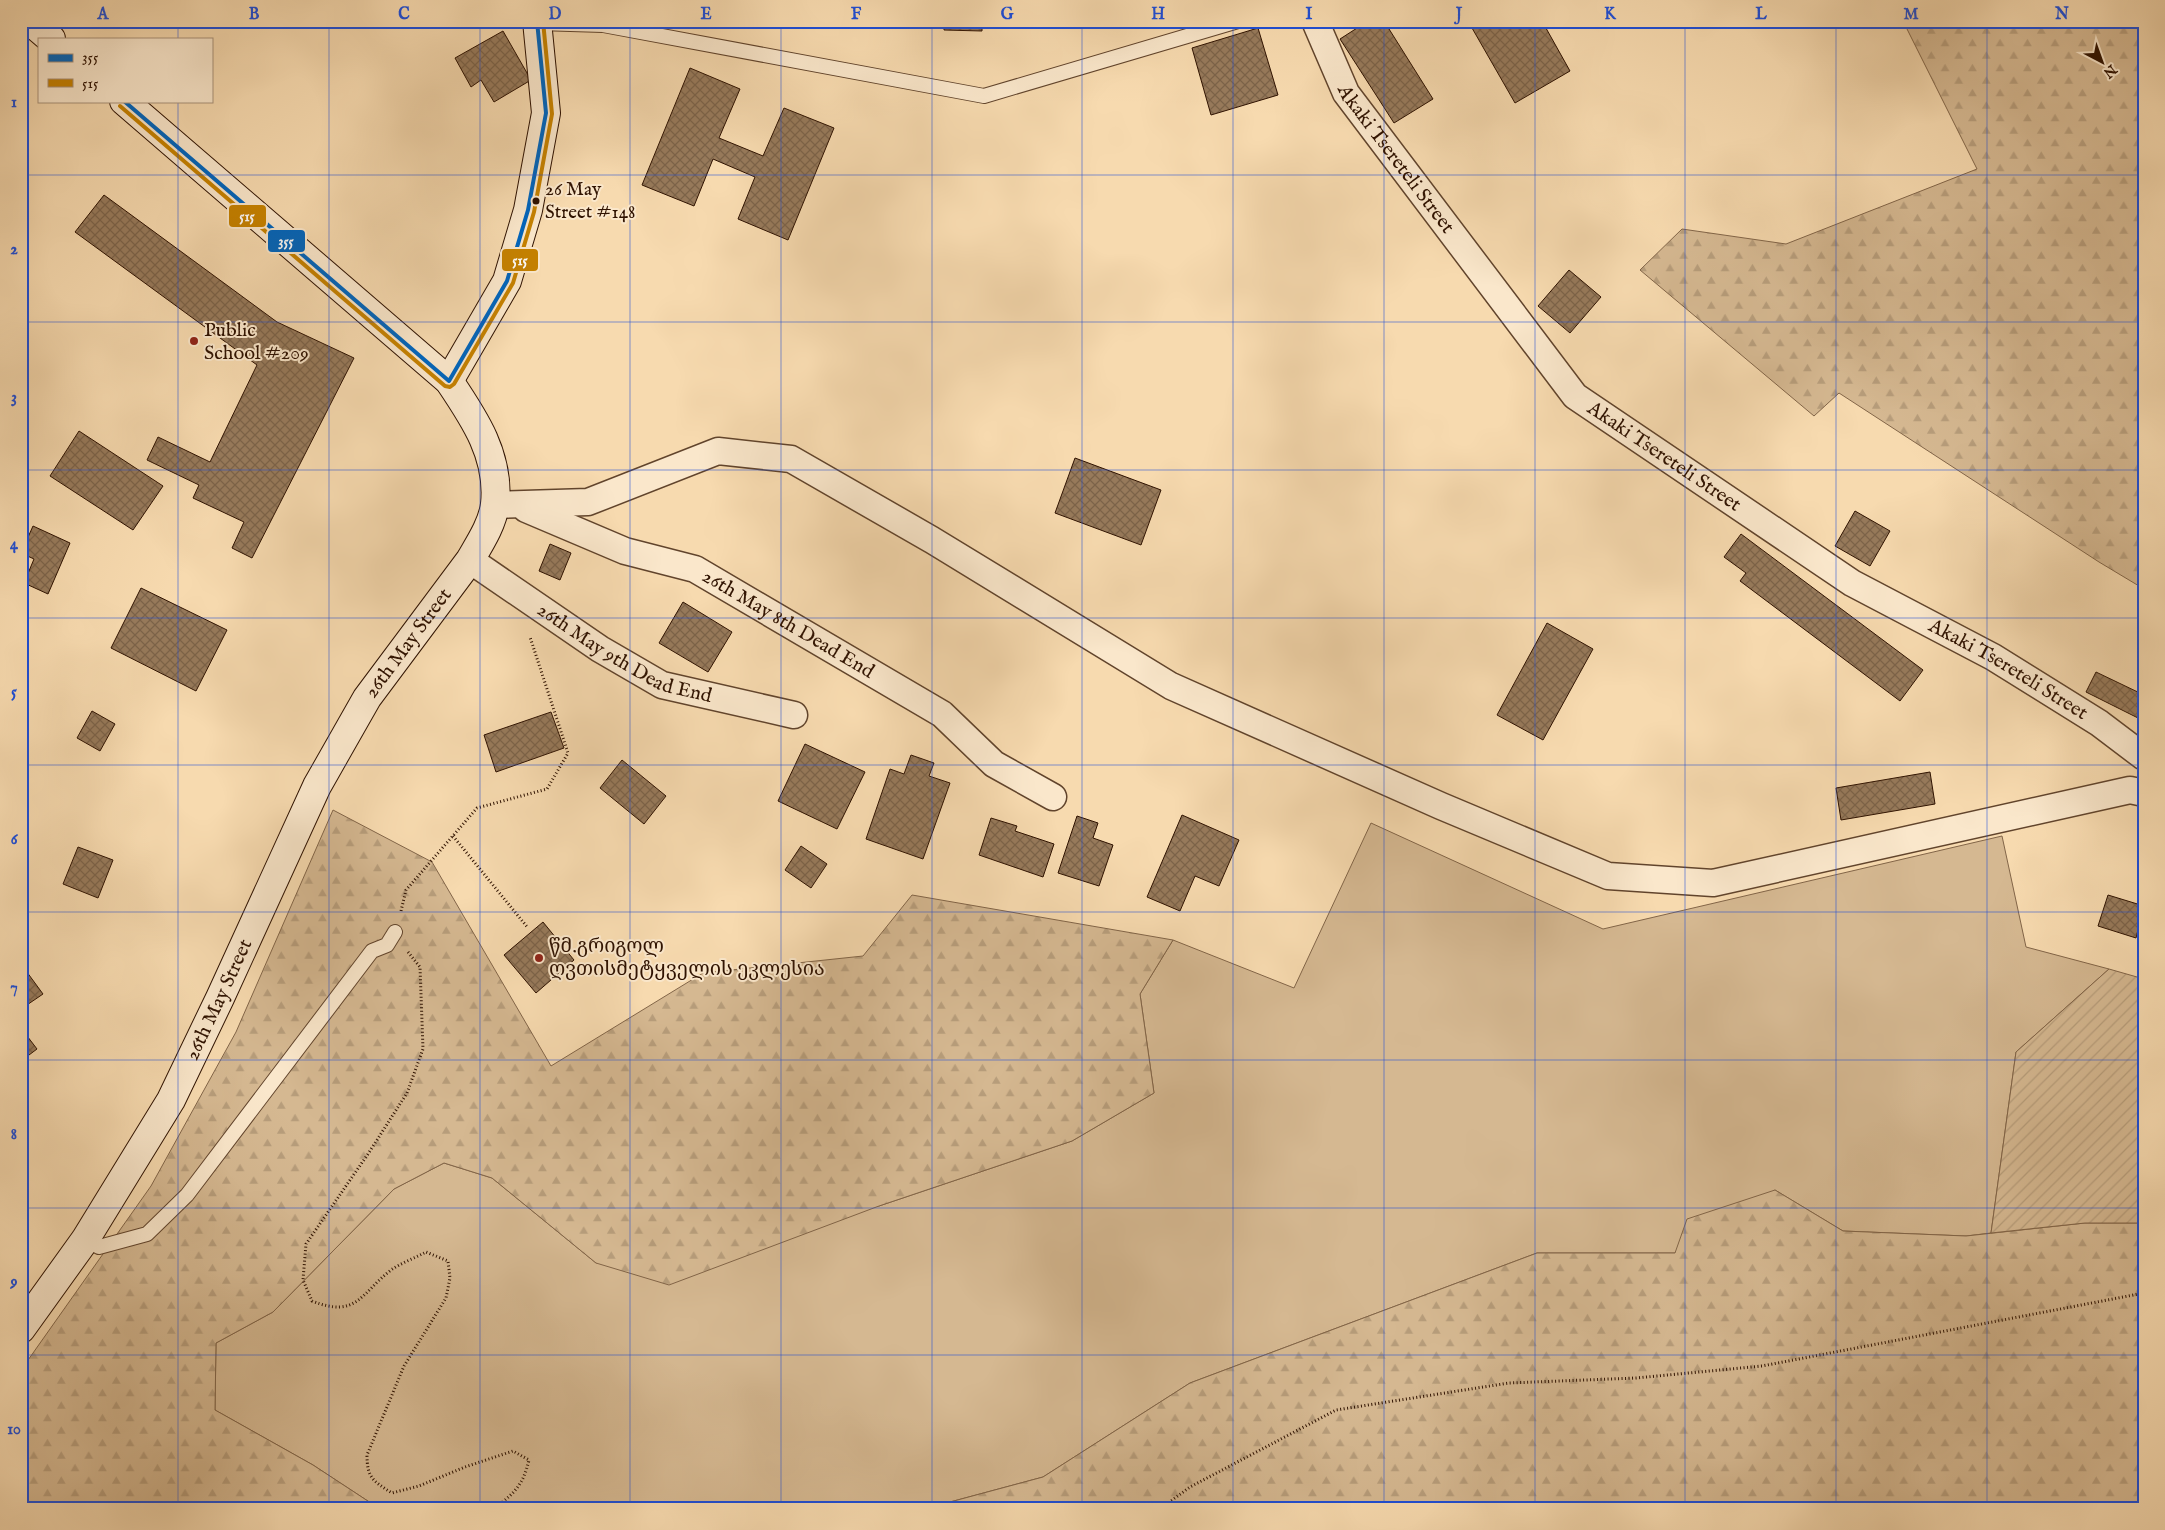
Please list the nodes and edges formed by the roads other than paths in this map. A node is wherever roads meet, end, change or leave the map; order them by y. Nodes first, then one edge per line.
1 (1238, 21) edge
2 (1315, 21) edge
3 (538, 22) edge
4 (125, 102) edge
5 (449, 381) junction
6 (495, 505) junction
7 (470, 560) junction
8 (794, 715) dead end
9 (2144, 757) edge
10 (2144, 793) edge
11 (1054, 797) dead end
12 (395, 932) road end
13 (84, 1240) junction
14 (21, 1329) edge

1 - 3 lane
2 - 9 street, Akaki Tsereteli Street
3 - 5 main road
4 - 5 main road, 26th May Street
5 - 6 main road, 26th May Street
6 - 7 main road, 26th May Street
6 - 10 street
6 - 11 street, 26th May 8th Dead End
7 - 8 street, 26th May 9th Dead End
7 - 13 main road, 26th May Street
12 - 13 lane
13 - 14 main road, 26th May Street

